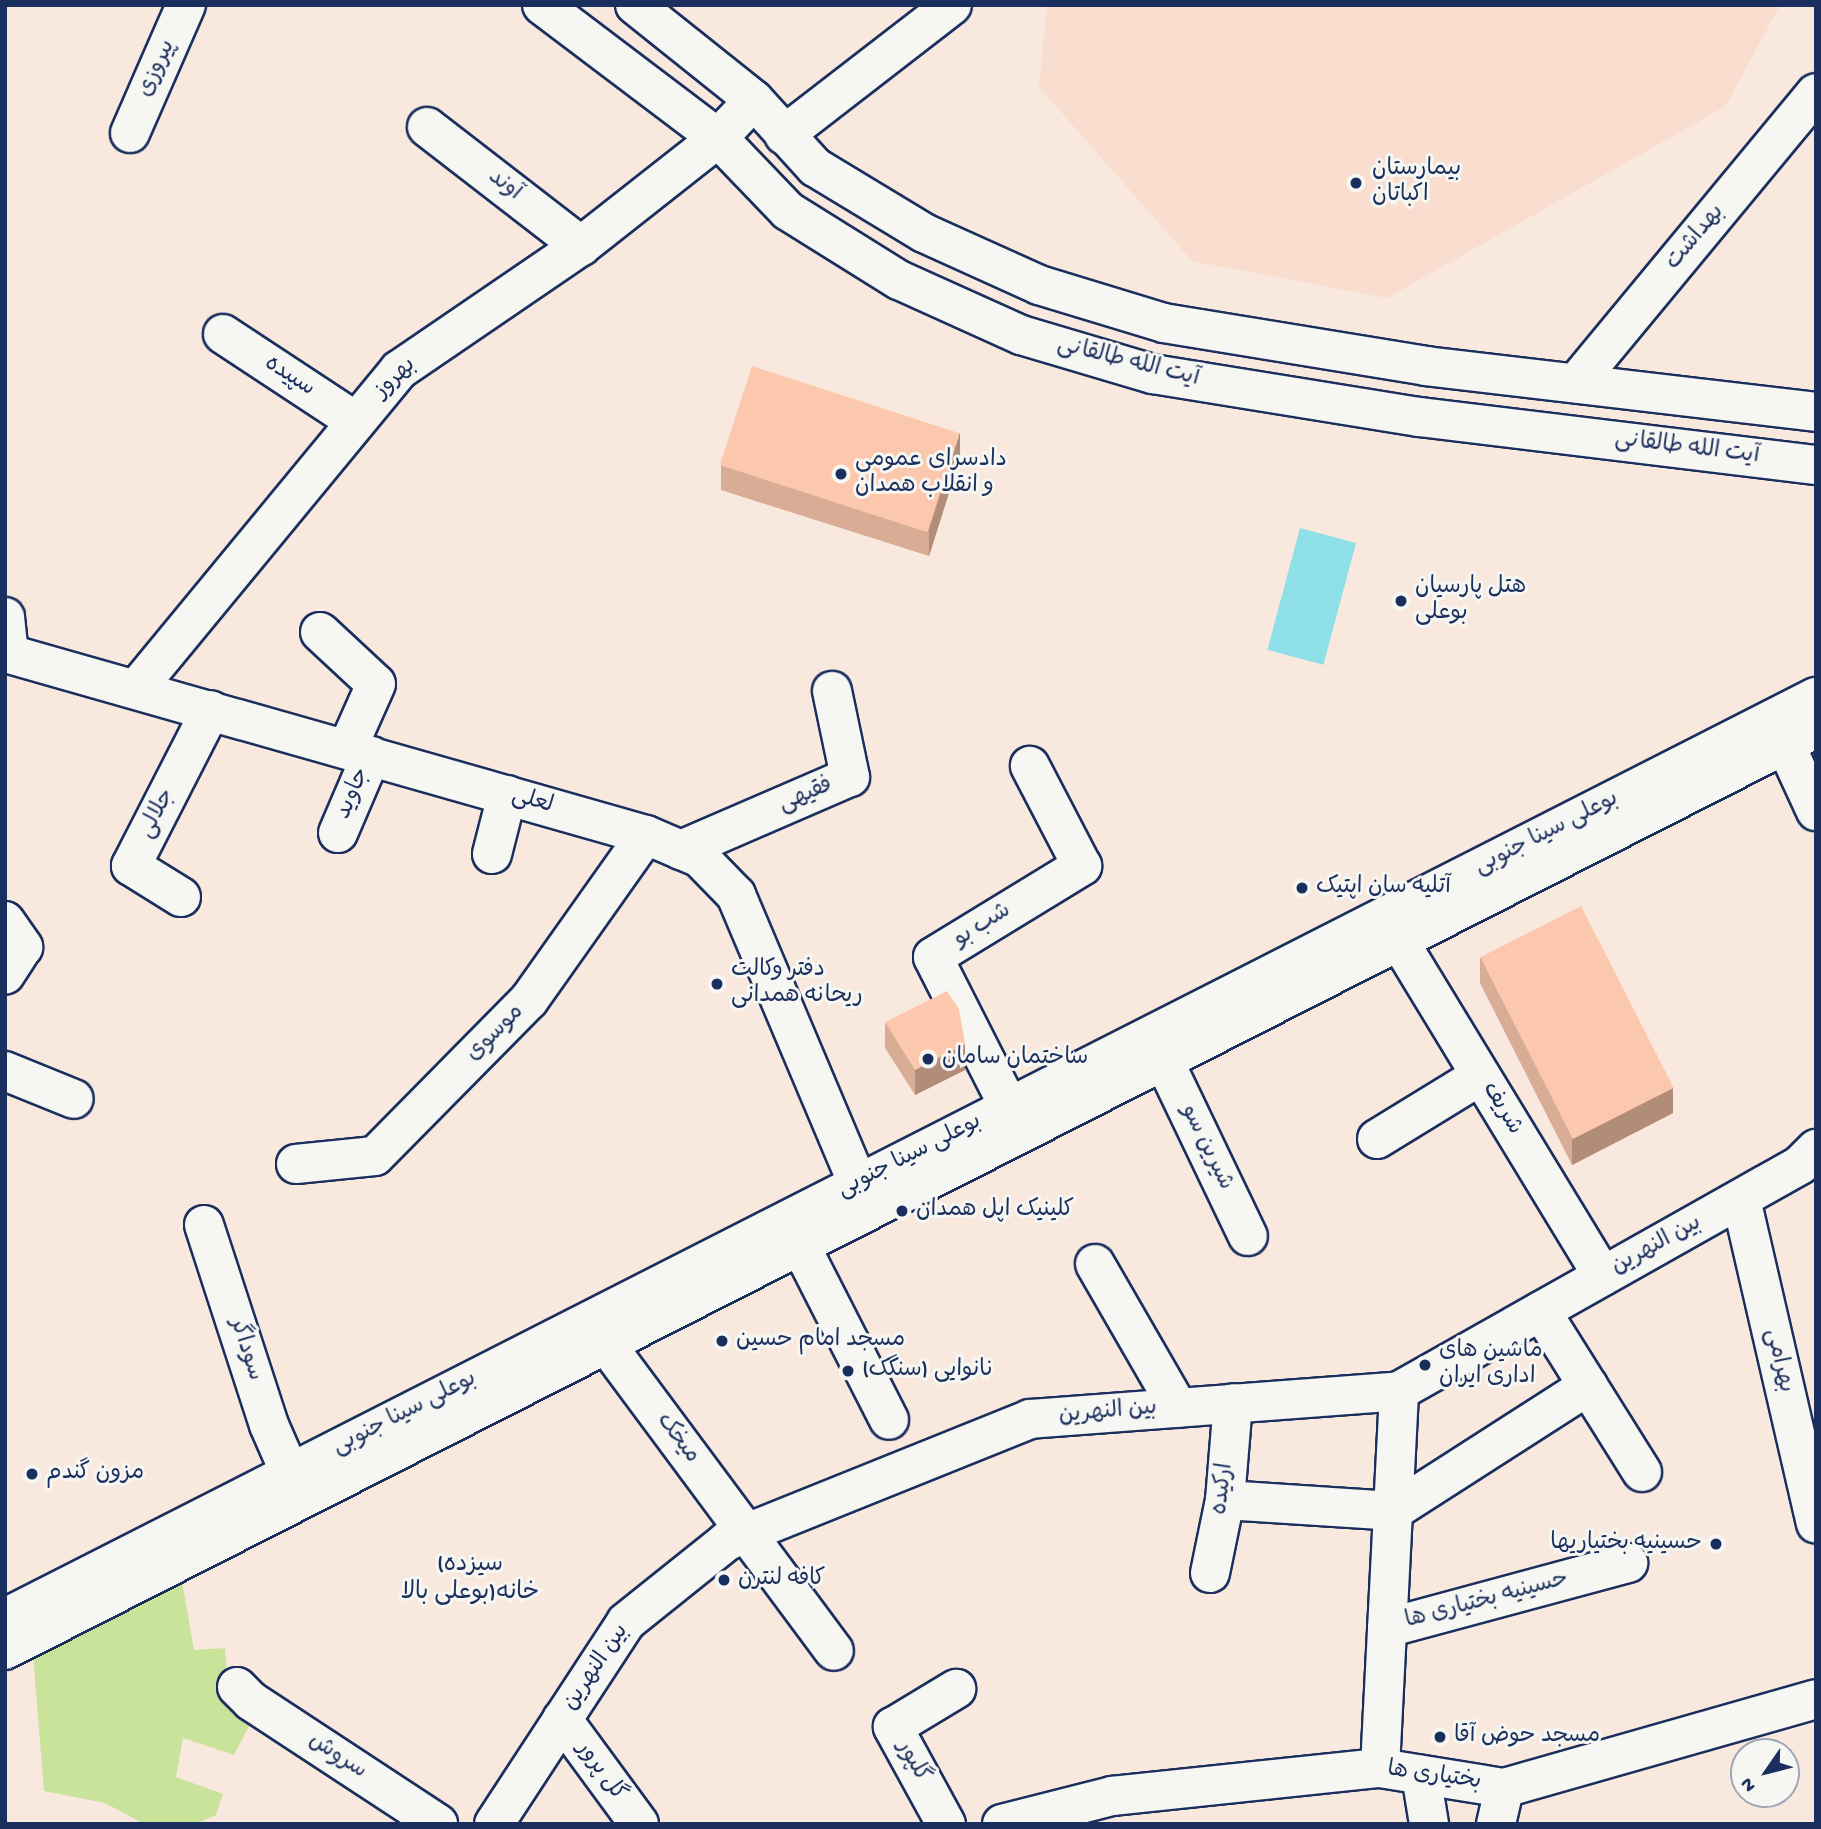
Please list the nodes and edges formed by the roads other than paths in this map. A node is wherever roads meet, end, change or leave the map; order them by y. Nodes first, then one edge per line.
1 (186, 5) edge
2 (542, 5) edge
3 (635, 5) edge
4 (952, 5) edge
5 (1816, 93) edge
6 (754, 100) junction
7 (427, 127) dead end
8 (130, 133) dead end
9 (784, 135) junction
10 (718, 138) junction
11 (581, 246) junction
12 (223, 334) dead end
13 (1576, 383) junction
14 (1806, 411) edge
15 (355, 421) junction
16 (1804, 463) edge
17 (5, 617) edge
18 (320, 632) dead end
19 (7, 655) edge
20 (137, 688) junction
21 (832, 691) dead end
22 (1816, 697) edge
23 (211, 710) junction
24 (1800, 737) edge
25 (359, 752) junction
26 (1030, 766) dead end
27 (507, 795) junction
28 (1816, 811) edge
29 (338, 833) dead end
30 (646, 835) junction
31 (681, 850) junction
32 (492, 854) dead end
33 (181, 897) dead end
34 (5, 921) edge
35 (1398, 941) junction
36 (5, 975) edge
37 (1164, 1061) junction
38 (5, 1071) edge
39 (1480, 1076) junction
40 (74, 1099) dead end
41 (1009, 1108) junction
42 (1377, 1139) dead end
43 (296, 1164) dead end
44 (1811, 1164) edge
45 (858, 1184) junction
46 (1741, 1199) junction
47 (204, 1225) dead end
48 (1248, 1236) dead end
49 (800, 1245) junction
50 (1095, 1264) dead end
51 (1603, 1276) junction
52 (1541, 1311) junction
53 (606, 1345) junction
54 (1588, 1386) junction
55 (1399, 1391) junction
56 (1233, 1403) junction
57 (1178, 1408) junction
58 (889, 1420) dead end
59 (1642, 1472) dead end
60 (290, 1473) junction
61 (1224, 1500) junction
62 (1813, 1501) edge
63 (1393, 1511) junction
64 (747, 1533) junction
65 (1628, 1563) dead end
66 (1210, 1573) dead end
67 (5, 1618) edge
68 (1387, 1628) junction
69 (5, 1650) edge
70 (834, 1651) dead end
71 (237, 1687) dead end
72 (956, 1689) dead end
73 (1816, 1699) edge
74 (562, 1720) junction
75 (1380, 1768) junction
76 (1421, 1775) junction
77 (1500, 1806) edge
78 (1113, 1810) edge
79 (439, 1824) edge
80 (494, 1824) edge
81 (639, 1824) edge
82 (946, 1824) edge
83 (1002, 1824) edge
84 (1429, 1824) edge

1 - 8 street, پیروزی
2 - 10 street, آیت الله طالقانی
3 - 6 street, آیت الله طالقانی
4 - 9 street
5 - 13 street, بهداشت
6 - 9 street, آیت الله طالقانی
6 - 10 street, بهروز
7 - 11 street, آوند
9 - 13 street, آیت الله طالقانی
10 - 11 street, بهروز
10 - 16 street, آیت الله طالقانی
11 - 15 street, بهروز
12 - 15 street, سپیده
13 - 14 street, آیت الله طالقانی
14 - 16 street
15 - 20 street, بهروز
17 - 19 street
18 - 25 street, جاوید
19 - 20 street, لعلی
20 - 23 street, لعلی
21 - 31 street, فقیهی
22 - 41 street, بوعلی سینا جنوبی
23 - 25 street, لعلی
23 - 33 street, جلالی
24 - 28 street
24 - 35 street, بوعلی سینا جنوبی
25 - 27 street, لعلی
25 - 29 street, جاوید
26 - 41 street, شب بو
27 - 30 street, لعلی
27 - 32 street
30 - 31 street, لعلی
30 - 43 street, موسوی
31 - 45 street, لعلی
34 - 36 street
35 - 37 street, بوعلی سینا جنوبی
35 - 39 street, شریف
37 - 48 street, شیرین سو
37 - 49 street, بوعلی سینا جنوبی
38 - 40 street
39 - 42 street
39 - 51 street, شریف
41 - 45 street, بوعلی سینا جنوبی
44 - 46 street, بین النهرین
45 - 60 street, بوعلی سینا جنوبی
46 - 51 street, بین النهرین
46 - 62 street, بهرامی
47 - 60 street, سوداگر
49 - 53 street, بوعلی سینا جنوبی
49 - 58 street
50 - 57 street
51 - 52 street, بین النهرین
52 - 54 street
52 - 55 street, بین النهرین
53 - 64 street, میخک
53 - 69 street, بوعلی سینا جنوبی
54 - 59 street
54 - 63 street
55 - 56 street, بین النهرین
55 - 63 street
56 - 57 street, بین النهرین
56 - 61 street, ارکیده
57 - 64 street, بین النهرین
60 - 67 street, بوعلی سینا جنوبی
61 - 63 street
61 - 66 street, ارکیده
63 - 68 street
64 - 70 street, میخک
64 - 74 street, بین النهرین
65 - 68 street, حسینیه بختیاری ها
68 - 75 street
71 - 79 street, سروش
72 - 82 street, گلپور
73 - 77 street, بختیاری ها
74 - 80 street, بین النهرین
74 - 81 street, گل پرور
75 - 76 street, بختیاری ها
75 - 78 street, بختیاری ها
76 - 77 street, بختیاری ها
76 - 84 street
78 - 83 street, بختیاری ها

